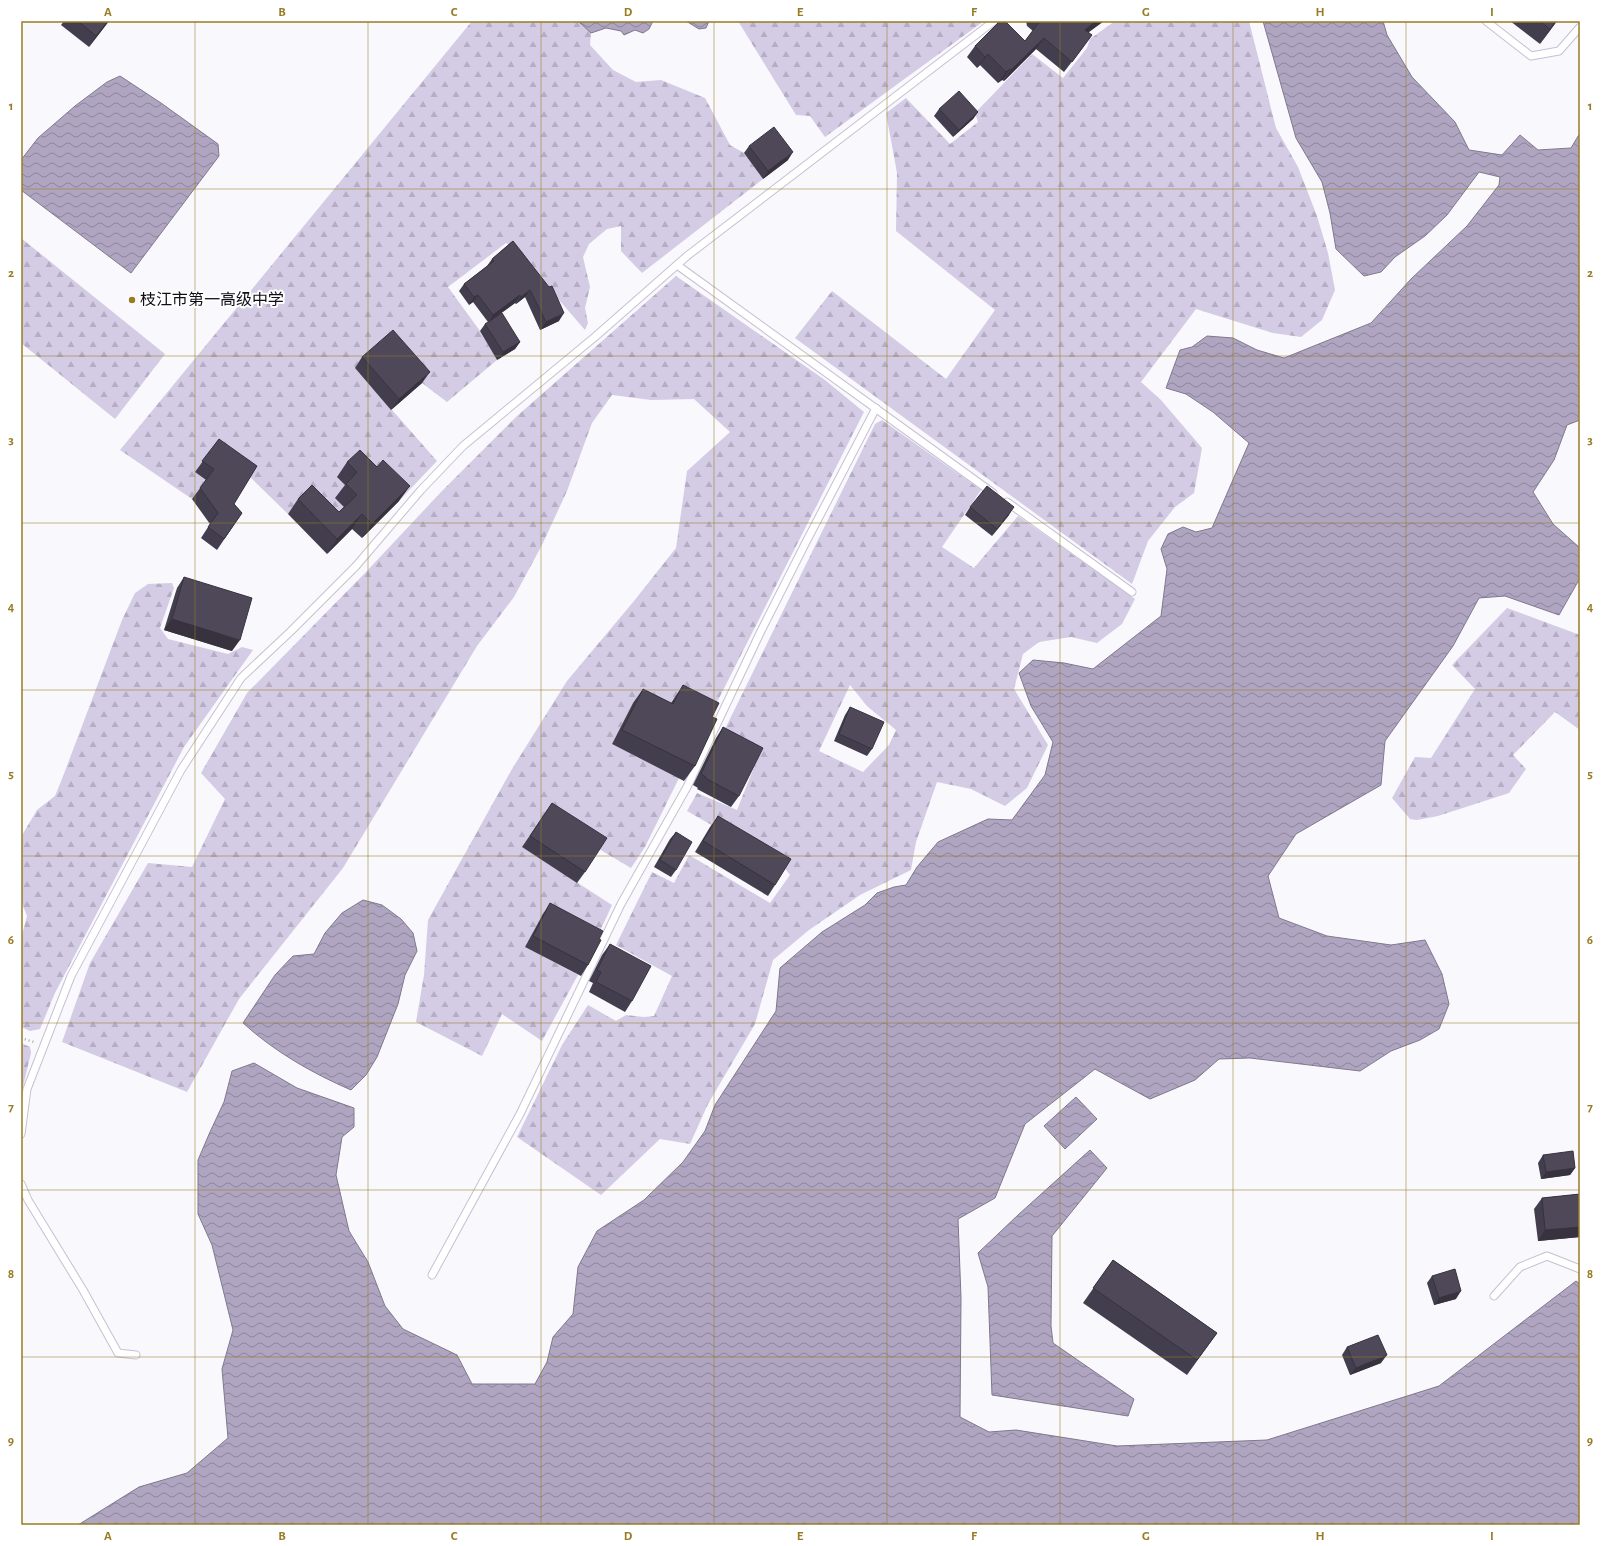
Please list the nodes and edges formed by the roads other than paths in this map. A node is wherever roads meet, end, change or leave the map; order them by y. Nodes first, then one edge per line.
1 (994, 21) edge
2 (1486, 21) edge
3 (1580, 27) edge
4 (677, 265) junction
5 (876, 408) junction
6 (1132, 592) dead end
7 (21, 1134) edge
8 (21, 1184) edge
9 (24, 1200) edge
10 (1580, 1269) edge
11 (432, 1275) dead end
12 (1494, 1296) dead end
13 (136, 1356) dead end

1 - 4 lane
2 - 3 lane
4 - 5 lane
4 - 7 lane
5 - 6 lane
5 - 11 lane
8 - 9 lane
9 - 13 lane
10 - 12 lane

